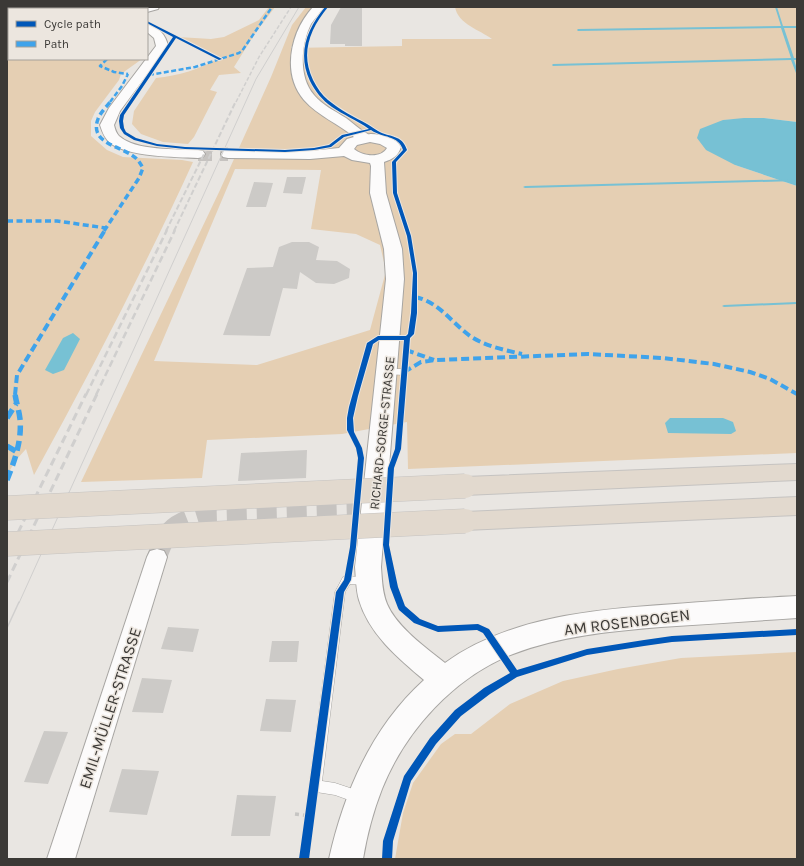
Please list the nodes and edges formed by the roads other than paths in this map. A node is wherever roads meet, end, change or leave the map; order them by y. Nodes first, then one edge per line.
1 (319, 7) edge
2 (148, 28) edge
3 (364, 139) junction
4 (347, 151) junction
5 (198, 154) tunnel mouth
6 (228, 154) tunnel mouth
7 (376, 159) junction
8 (797, 472) edge
9 (797, 506) edge
10 (7, 508) edge
11 (7, 544) edge
12 (157, 557) tunnel mouth
13 (369, 581) junction
14 (797, 607) edge
15 (444, 679) junction
16 (362, 799) junction
17 (61, 859) edge
18 (346, 859) edge

1 - 3 main road
2 - 5 main road
3 - 4 main road
3 - 7 main road
4 - 6 main road
4 - 7 main road
7 - 13 main road, RICHARD-SORGE-STRASSE
8 - 10 highway, bridge
9 - 11 highway, bridge
12 - 17 street, EMIL-MÜLLER-STRASSE
13 - 15 main road, RICHARD-SORGE-STRASSE
13 - 16 lane
14 - 15 main road, AM ROSENBOGEN
15 - 16 main road, AM ROSENBOGEN
16 - 18 main road, AM ROSENBOGEN

